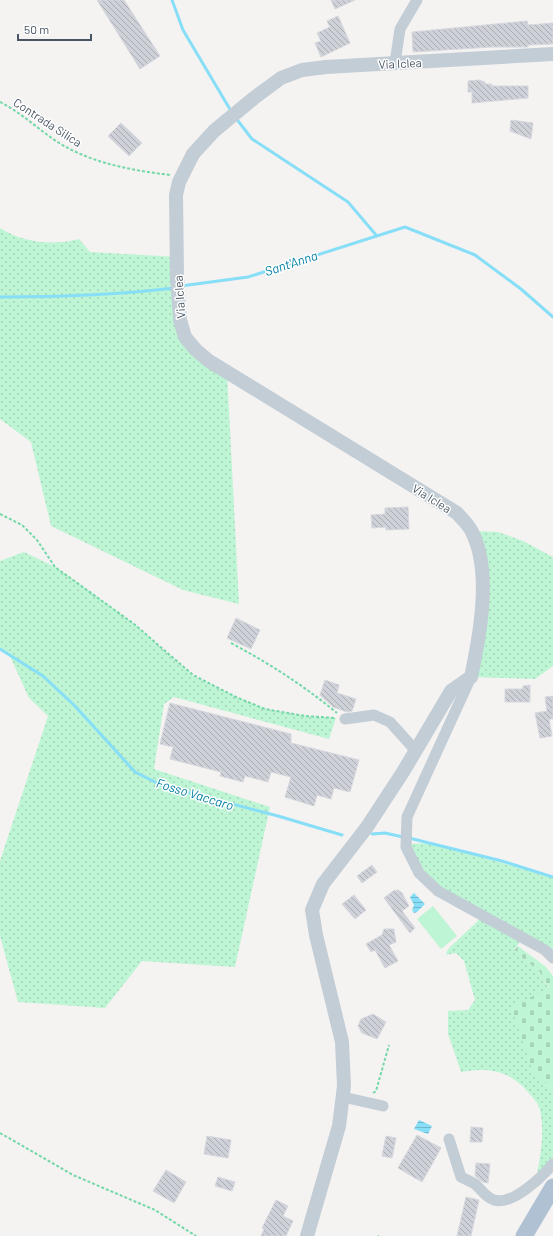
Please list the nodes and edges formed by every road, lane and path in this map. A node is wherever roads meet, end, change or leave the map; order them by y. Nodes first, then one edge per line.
1 (417, 0) edge
2 (553, 54) edge
3 (395, 63) junction
4 (0, 102) edge
5 (181, 176) junction
6 (0, 514) edge
7 (232, 643) dead end
8 (471, 677) junction
9 (345, 719) junction
10 (416, 751) junction
11 (553, 958) edge
12 (389, 1045) dead end
13 (343, 1097) junction
14 (363, 1102) junction
15 (383, 1106) dead end
16 (0, 1133) edge
17 (449, 1139) dead end
18 (553, 1164) edge
19 (553, 1187) edge
20 (196, 1236) edge
21 (307, 1236) edge
22 (524, 1236) edge

1 - 3 street
2 - 3 street, Via Iclea
3 - 5 street, Via Iclea
4 - 5 path, Contrada Silica
5 - 8 street, Via Iclea
6 - 9 path
7 - 9 path
8 - 10 street
8 - 11 street
9 - 10 street
10 - 13 street
12 - 14 path
13 - 14 street
13 - 21 street
14 - 15 street
16 - 20 path
17 - 18 street
19 - 22 main road

